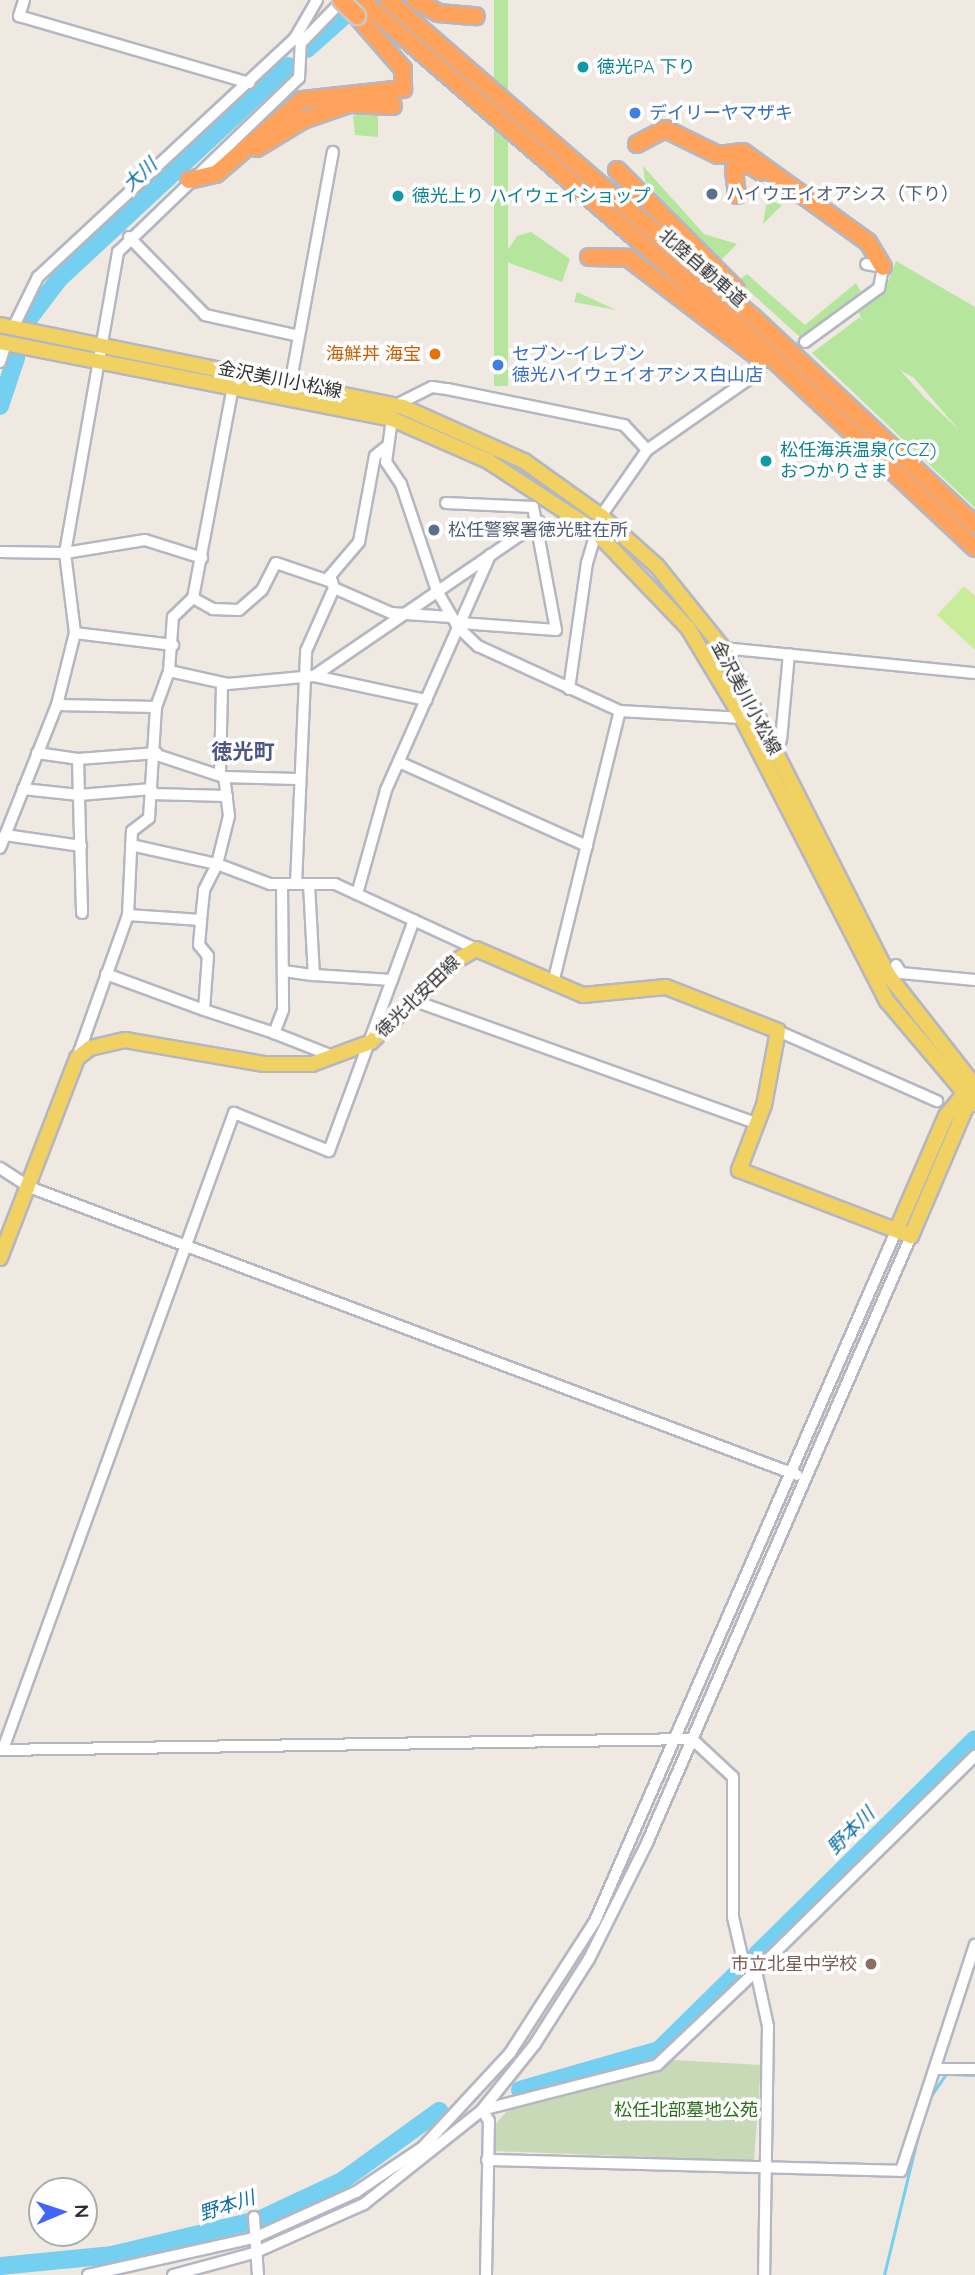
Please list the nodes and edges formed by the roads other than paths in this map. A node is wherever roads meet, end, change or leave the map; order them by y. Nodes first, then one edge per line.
1 (24, 0) edge
2 (317, 0) edge
3 (342, 0) edge
4 (388, 0) edge
5 (415, 0) edge
6 (362, 8) edge
7 (476, 16) dead end
8 (298, 41) junction
9 (249, 83) junction
10 (393, 106) dead end
11 (637, 144) dead end
12 (334, 152) dead end
13 (617, 170) dead end
14 (189, 180) junction
15 (737, 195) dead end
16 (129, 237) junction
17 (589, 257) dead end
18 (866, 264) dead end
19 (883, 267) junction
20 (7, 327) edge
21 (299, 336) junction
22 (805, 342) tunnel mouth
23 (3, 343) edge
24 (100, 347) junction
25 (0, 362) edge
26 (100, 363) junction
27 (756, 374) tunnel mouth
28 (291, 380) junction
29 (233, 387) junction
30 (394, 412) junction
31 (386, 447) junction
32 (647, 450) junction
33 (896, 461) junction
34 (446, 503) dead end
35 (601, 516) junction
36 (539, 522) junction
37 (975, 525) edge
38 (595, 531) junction
39 (975, 548) edge
40 (0, 552) edge
41 (65, 553) junction
42 (489, 555) junction
43 (202, 558) junction
44 (333, 585) junction
45 (437, 591) junction
46 (194, 598) junction
47 (401, 615) junction
48 (456, 623) junction
49 (556, 630) junction
50 (576, 632) junction
51 (75, 633) junction
52 (173, 645) junction
53 (723, 648) junction
54 (789, 654) junction
55 (169, 671) junction
56 (975, 673) edge
57 (310, 676) junction
58 (222, 683) junction
59 (569, 689) junction
60 (426, 700) junction
61 (57, 705) junction
62 (156, 707) junction
63 (620, 711) junction
64 (742, 718) junction
65 (781, 740) dead end
66 (37, 753) junction
67 (157, 754) junction
68 (78, 759) junction
69 (399, 762) junction
70 (222, 775) junction
71 (296, 779) junction
72 (23, 789) junction
73 (151, 791) junction
74 (79, 795) junction
75 (227, 796) junction
76 (2, 839) edge
77 (131, 845) junction
78 (81, 846) junction
79 (587, 846) junction
80 (217, 864) junction
81 (282, 884) junction
82 (296, 884) junction
83 (309, 884) junction
84 (357, 894) junction
85 (82, 913) dead end
86 (128, 915) junction
87 (201, 920) junction
88 (414, 920) junction
89 (476, 949) junction
90 (896, 965) dead end
91 (284, 971) junction
92 (106, 974) junction
93 (314, 975) junction
94 (392, 980) junction
95 (975, 980) edge
96 (553, 983) junction
97 (415, 1001) junction
98 (204, 1010) junction
99 (778, 1031) junction
100 (274, 1033) junction
101 (371, 1042) junction
102 (336, 1057) junction
103 (77, 1058) junction
104 (972, 1093) edge
105 (937, 1101) dead end
106 (758, 1124) junction
107 (0, 1168) edge
108 (29, 1187) junction
109 (904, 1233) junction
110 (183, 1246) junction
111 (0, 1258) edge
112 (791, 1472) junction
113 (806, 1480) junction
114 (679, 1735) junction
115 (692, 1739) junction
116 (1, 1749) edge
117 (975, 1756) edge
118 (975, 1945) edge
119 (756, 1971) junction
120 (937, 2069) junction
121 (975, 2069) edge
122 (482, 2110) junction
123 (487, 2160) junction
124 (766, 2168) junction
125 (254, 2227) junction
126 (254, 2253) junction
127 (88, 2275) edge
128 (173, 2275) edge
129 (258, 2275) edge
130 (486, 2275) edge
131 (764, 2275) edge

1 - 9 street
2 - 8 street
3 - 6 highway, bridge
3 - 8 street
4 - 33 highway, 北陸自動車道
5 - 7 highway
6 - 14 highway
6 - 33 highway, 北陸自動車道
8 - 9 street
8 - 14 street
9 - 20 street
10 - 14 highway
11 - 19 highway
12 - 21 street
13 - 33 highway
14 - 16 street
15 - 19 highway
16 - 21 street
16 - 24 street
17 - 33 highway
18 - 19 street
19 - 22 street
20 - 24 main road, 金沢美川小松線
21 - 28 street
23 - 25 street
23 - 26 main road, 金沢美川小松線
24 - 26 street
24 - 28 main road, 金沢美川小松線
26 - 29 main road, 金沢美川小松線
26 - 41 street
27 - 32 street
28 - 30 main road, 金沢美川小松線
29 - 30 main road, 金沢美川小松線
29 - 43 street
30 - 31 street
30 - 32 street
30 - 35 main road, 金沢美川小松線
30 - 38 main road, 金沢美川小松線
31 - 44 street
31 - 45 street
32 - 35 street
33 - 37 highway, 北陸自動車道
33 - 39 highway, 北陸自動車道
34 - 36 street
35 - 38 street
35 - 53 main road, 金沢美川小松線
36 - 42 street
36 - 49 street
38 - 50 street
38 - 64 main road, 金沢美川小松線
40 - 41 street
41 - 43 street
41 - 51 street
42 - 45 street
42 - 48 street
43 - 46 street
44 - 46 street
44 - 47 street
44 - 57 street
45 - 47 street
45 - 48 street
46 - 52 street
47 - 48 street
47 - 57 street
48 - 49 street
48 - 59 street
48 - 60 street
49 - 50 street
50 - 59 street
51 - 52 street
51 - 61 street
52 - 55 street
53 - 54 street
53 - 104 main road, 金沢美川小松線
54 - 56 street
54 - 65 street
55 - 58 street
55 - 62 street
57 - 58 street
57 - 60 street
57 - 71 street
58 - 70 street
59 - 63 street
60 - 69 street
61 - 62 street
61 - 66 street
62 - 67 street
63 - 64 street
63 - 79 street
64 - 104 main road, 金沢美川小松線
66 - 68 street
66 - 72 street
67 - 68 street
67 - 70 street
67 - 73 street
68 - 74 street
69 - 79 street
69 - 84 street
70 - 71 street
70 - 75 street
71 - 82 street
72 - 74 street
72 - 76 street
73 - 74 street
73 - 75 street
73 - 77 street
74 - 78 street
75 - 80 street
76 - 78 street
77 - 80 street
77 - 86 street
78 - 85 street
79 - 96 street
80 - 81 street
80 - 87 street
81 - 82 street
81 - 91 street
82 - 83 street
83 - 84 street
83 - 93 street
84 - 88 street
86 - 87 street
86 - 92 street
87 - 98 street
88 - 89 street
88 - 94 street
89 - 96 main road, 徳光北安田線
89 - 97 main road, 徳光北安田線
90 - 95 street
91 - 93 street
91 - 100 street
92 - 98 street
92 - 103 street
93 - 94 street
94 - 101 street
96 - 99 main road, 徳光北安田線
97 - 101 main road, 徳光北安田線
97 - 106 street
98 - 100 street
99 - 105 street
99 - 106 main road
100 - 102 street
101 - 102 main road, 徳光北安田線
101 - 110 street
102 - 103 main road, 徳光北安田線
103 - 108 main road
104 - 109 main road
106 - 109 main road
107 - 108 street
108 - 110 street
108 - 111 main road
109 - 112 street
109 - 113 street
110 - 112 street
110 - 116 street
112 - 113 street
112 - 114 street
113 - 115 street
114 - 115 street
114 - 116 street
114 - 125 street
115 - 119 street
115 - 122 street
117 - 119 street
118 - 120 street
119 - 122 street
119 - 124 street
120 - 121 street
120 - 124 street
122 - 123 street
122 - 126 street
123 - 124 street
123 - 130 street
124 - 131 street
125 - 126 street
125 - 127 street
126 - 128 street
126 - 129 street

